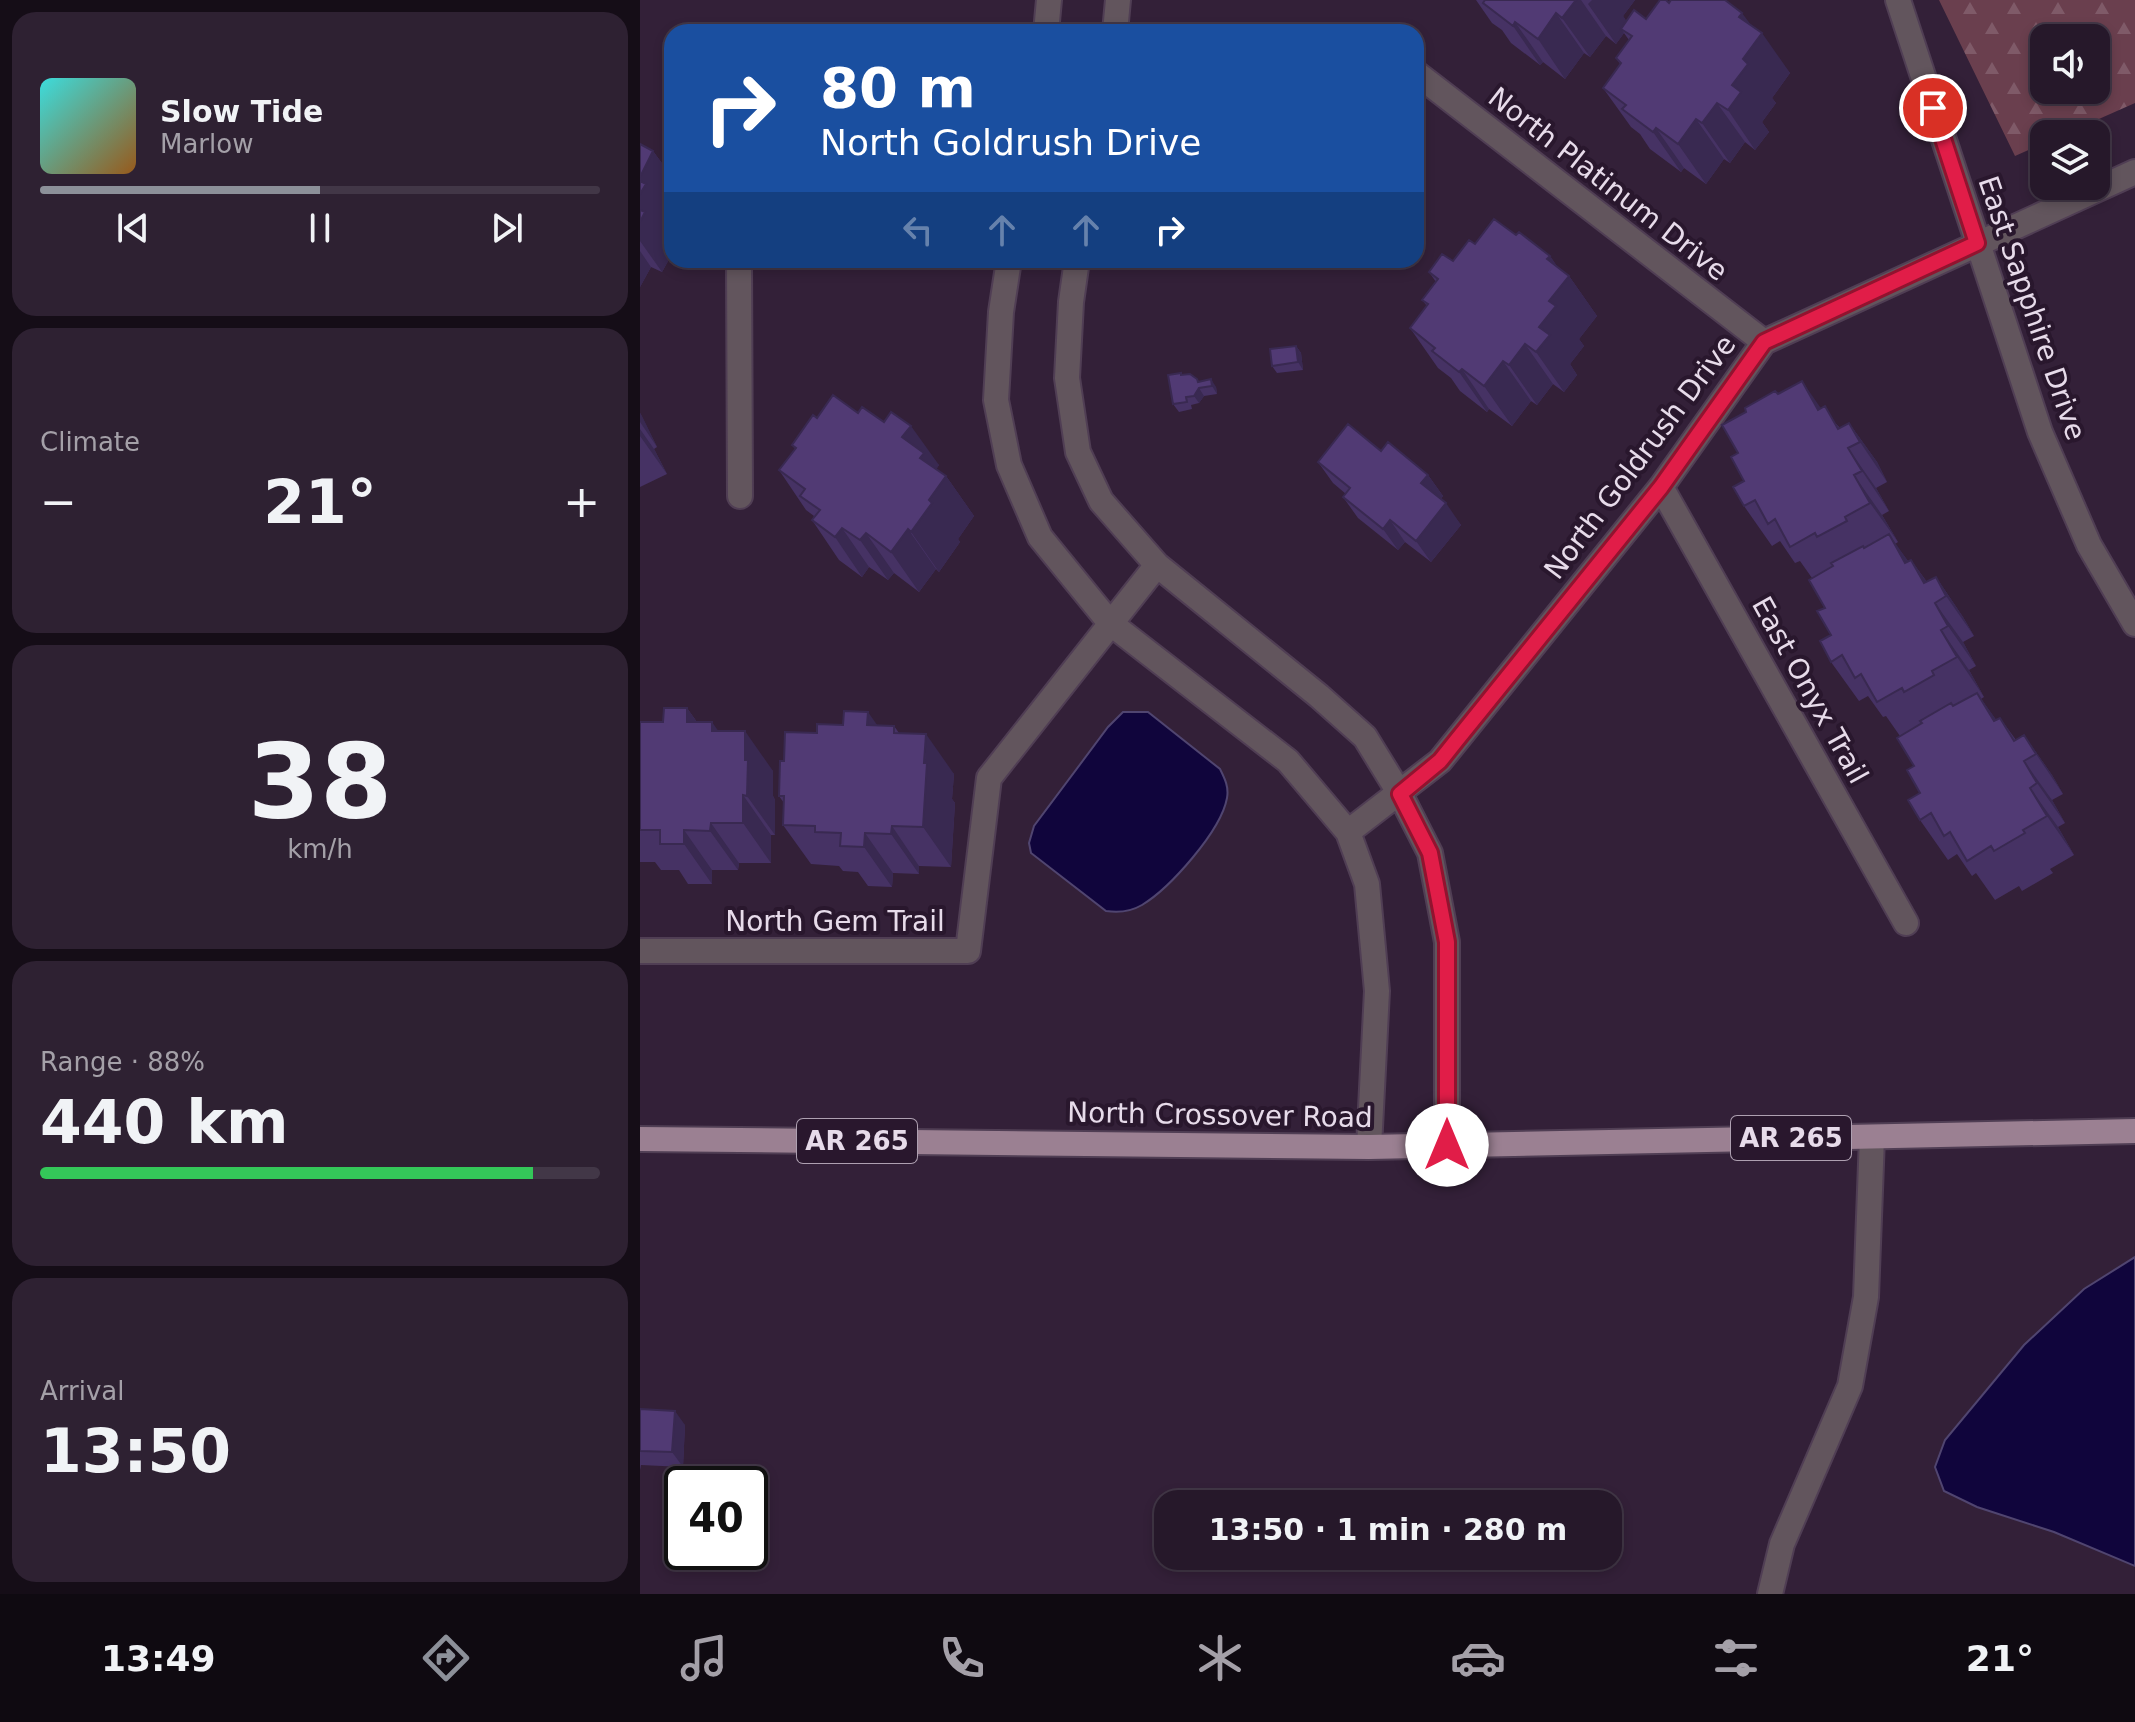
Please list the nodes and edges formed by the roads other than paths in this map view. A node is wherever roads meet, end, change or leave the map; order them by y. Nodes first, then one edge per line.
1 (1049, 0) edge
2 (1118, 0) edge
3 (1898, 0) edge
4 (1047, 24) edge
5 (1116, 24) edge
6 (1424, 79) edge
7 (2135, 172) edge
8 (1977, 243) junction
9 (739, 268) edge
10 (1008, 268) edge
11 (1076, 268) edge
12 (1764, 342) junction
13 (1661, 487) junction
14 (740, 496) dead end
15 (1157, 565) junction
16 (1110, 623) junction
17 (2135, 624) edge
18 (1400, 794) junction
19 (1348, 832) junction
20 (1906, 923) dead end
21 (640, 951) edge
22 (2135, 1131) edge
23 (1872, 1137) junction
24 (640, 1139) edge
25 (1447, 1145) junction
26 (1369, 1147) junction
27 (1770, 1594) edge

1 - 4 street
2 - 5 street
3 - 8 street, East Sapphire Drive
6 - 12 street, North Platinum Drive
7 - 8 street, North Goldrush Drive
8 - 12 street, North Goldrush Drive
8 - 17 street, East Sapphire Drive
9 - 14 street
10 - 16 street
11 - 15 street
12 - 13 street, North Goldrush Drive
13 - 18 street, North Goldrush Drive
13 - 20 street, East Onyx Trail
15 - 16 street, North Gem Trail
15 - 18 street
16 - 19 street
16 - 21 street, North Gem Trail
18 - 19 street, North Goldrush Drive
18 - 25 street
19 - 26 street
22 - 23 main road, North Crossover Road / AR 265
23 - 25 main road, North Crossover Road / AR 265
23 - 27 street
24 - 26 main road, North Crossover Road / AR 265
25 - 26 main road, North Crossover Road / AR 265

